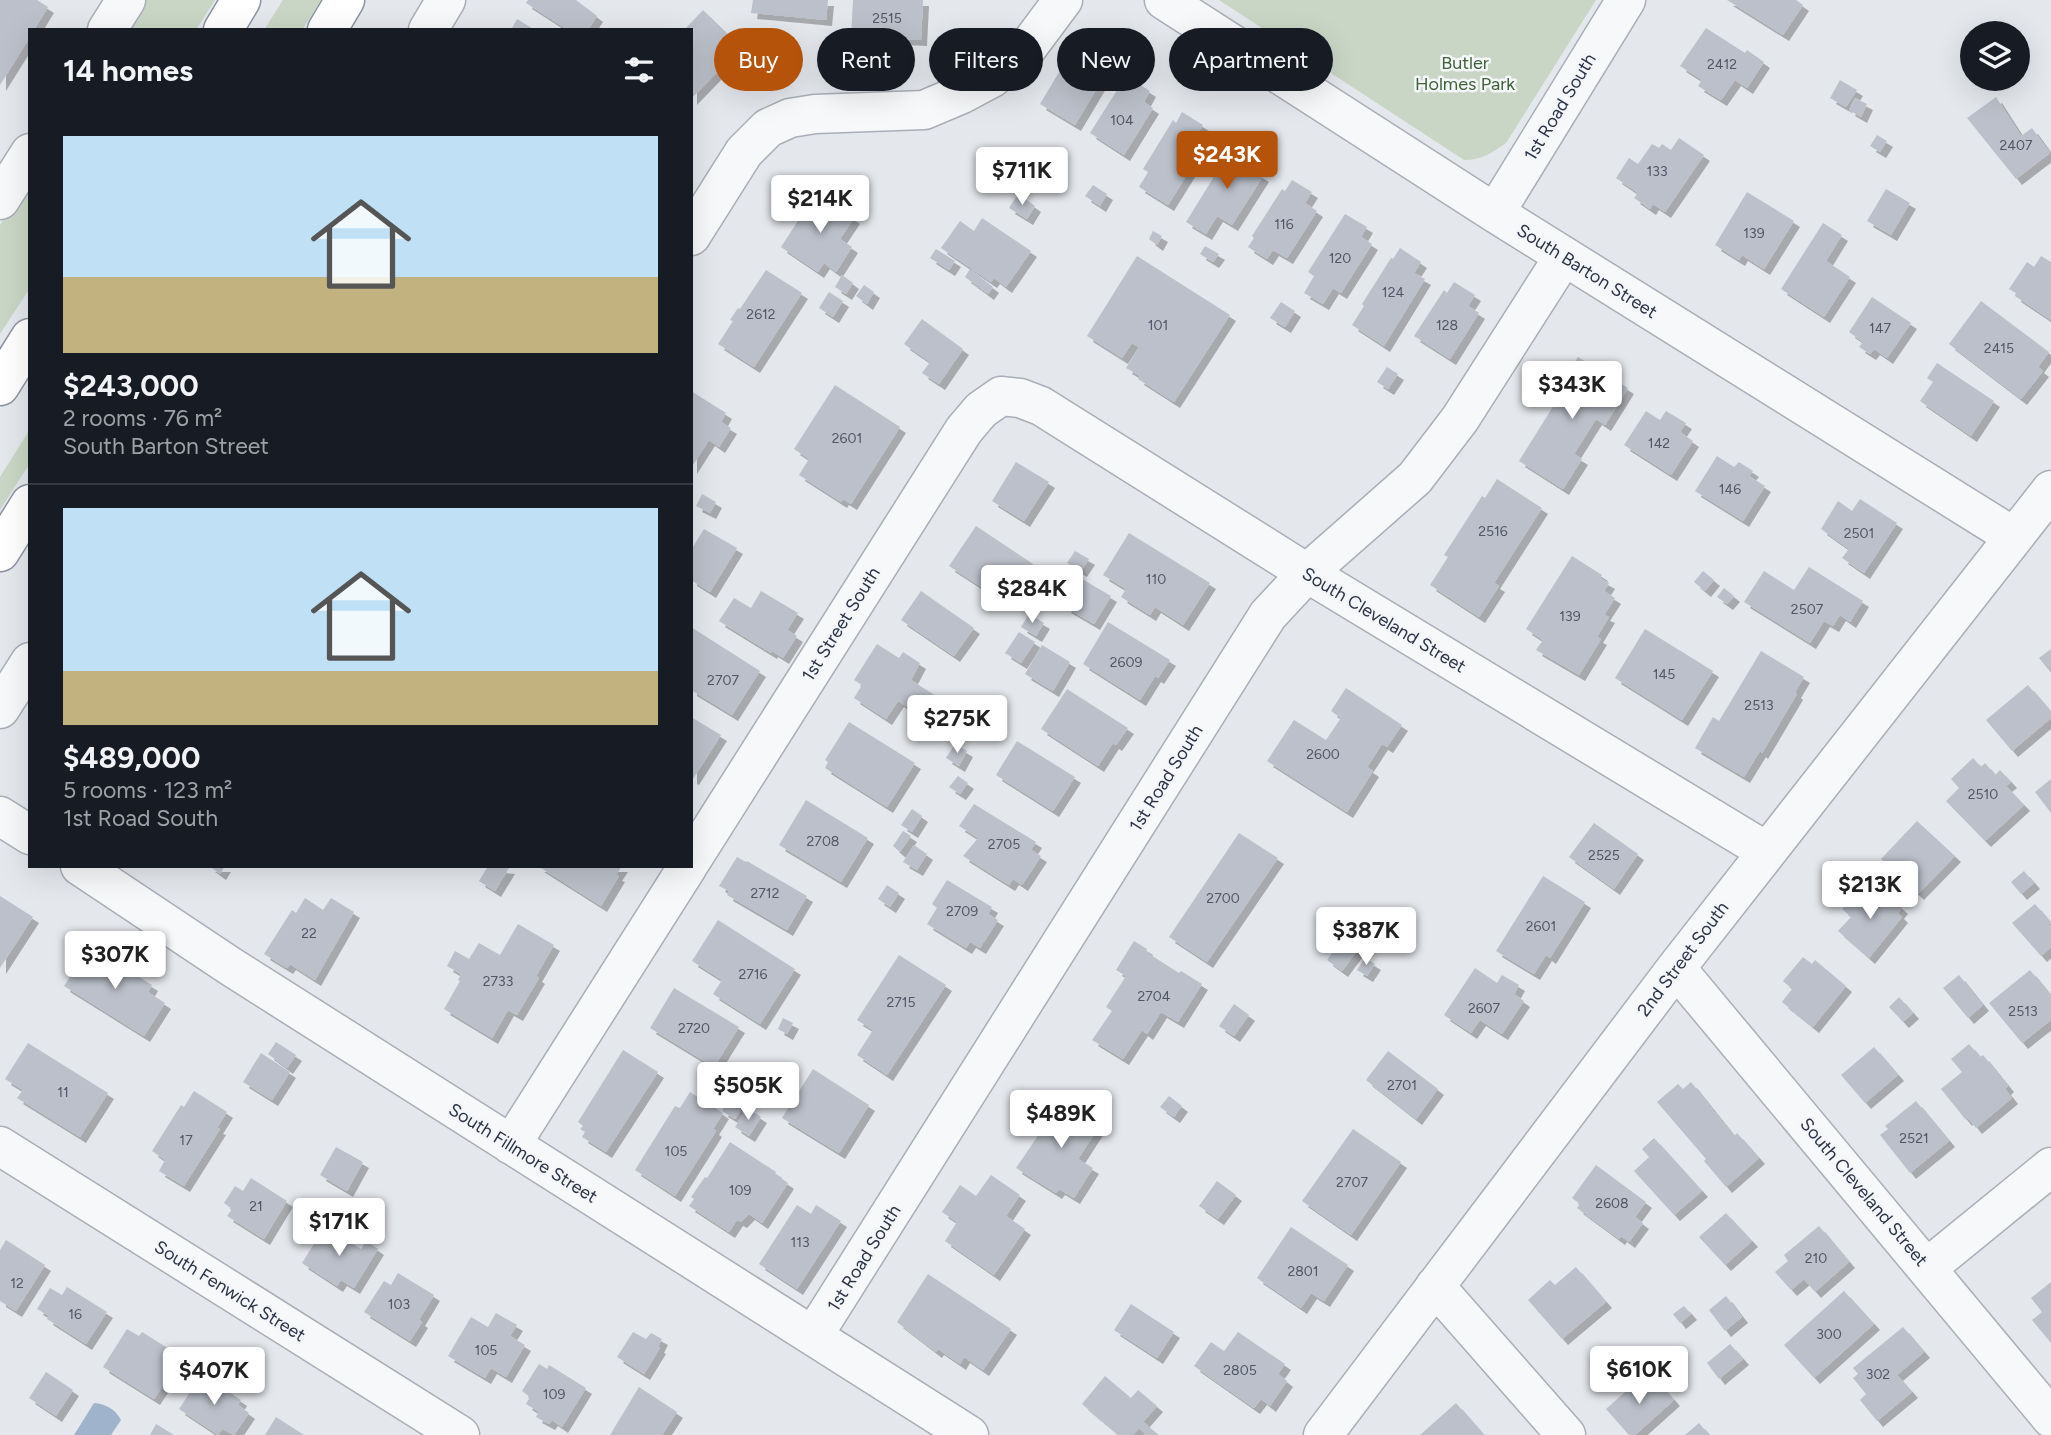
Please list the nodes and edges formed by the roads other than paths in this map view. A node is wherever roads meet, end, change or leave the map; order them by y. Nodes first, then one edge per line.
1 (126, 0) edge
2 (242, 0) edge
3 (345, 0) edge
4 (446, 0) edge
5 (1063, 0) edge
6 (1164, 0) edge
7 (1626, 0) edge
8 (108, 28) edge
9 (224, 28) edge
10 (328, 28) edge
11 (429, 28) edge
12 (28, 156) edge
13 (0, 200) edge
14 (1495, 213) junction
15 (693, 233) edge
16 (1564, 256) junction
17 (28, 341) edge
18 (0, 386) edge
19 (1001, 396) joint
20 (2047, 504) edge
21 (28, 507) edge
22 (2014, 537) junction
23 (0, 552) edge
24 (1307, 573) junction
25 (28, 665) edge
26 (0, 709) edge
27 (0, 816) edge
28 (28, 834) edge
29 (1766, 851) junction
30 (693, 858) edge
31 (83, 868) edge
32 (687, 868) edge
33 (1676, 968) junction
34 (511, 1145) junction
35 (0, 1146) edge
36 (2051, 1167) edge
37 (1927, 1268) junction
38 (1435, 1286) junction
39 (813, 1336) junction
40 (2051, 1418) edge
41 (460, 1435) edge
42 (969, 1435) edge
43 (1323, 1435) edge
44 (1566, 1435) edge

1 - 8 street
2 - 9 highway
3 - 10 highway
4 - 11 street
5 - 15 street
6 - 14 street, South Barton Street
7 - 14 street, 1st Road South
12 - 13 street
14 - 16 street, South Barton Street
16 - 22 street, South Barton Street
16 - 24 street, 1st Road South
17 - 18 highway
19 - 24 street, South Cleveland Street
19 - 30 street, 1st Street South
20 - 22 street, 2nd Street South
21 - 23 highway
22 - 29 street, 2nd Street South
24 - 29 street, South Cleveland Street
24 - 39 street, 1st Road South
25 - 26 street
27 - 28 street
29 - 33 street, 2nd Street South
31 - 34 street, South Fillmore Street
32 - 34 street
33 - 37 street, South Cleveland Street
33 - 38 street, 2nd Street South
34 - 39 street, South Fillmore Street
35 - 41 street, South Fenwick Street
36 - 37 street
37 - 40 street, South Cleveland Street
38 - 43 street, 2nd Street South
38 - 44 street
39 - 42 street, South Fillmore Street

